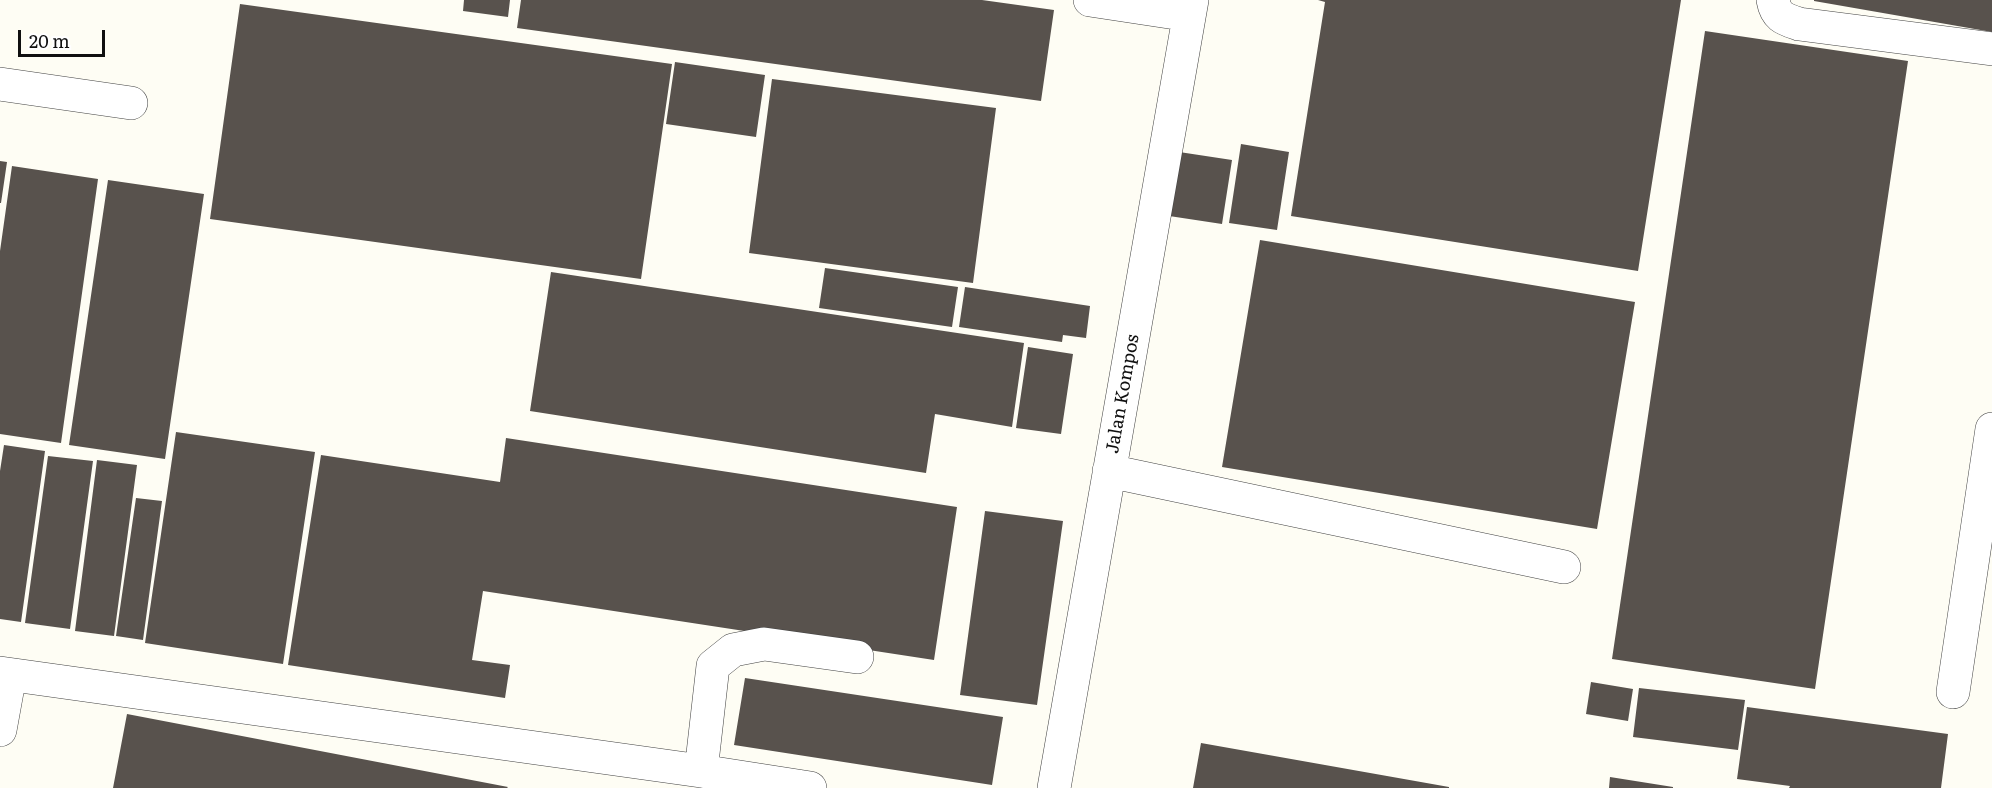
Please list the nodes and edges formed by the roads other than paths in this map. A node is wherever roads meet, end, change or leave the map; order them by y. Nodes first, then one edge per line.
1 (1090, 0) edge
2 (1773, 0) edge
3 (1191, 8) edge
4 (1992, 49) edge
5 (0, 84) edge
6 (131, 103) dead end
7 (1992, 429) edge
8 (1109, 471) junction
9 (1564, 567) dead end
10 (857, 657) dead end
11 (5, 674) edge
12 (1953, 692) dead end
13 (0, 730) edge
14 (701, 771) junction
15 (810, 788) edge
16 (1054, 788) edge

1 - 3 street
2 - 4 street
3 - 8 street, Jalan Kompos
5 - 6 street
7 - 12 street
8 - 9 street
8 - 16 street, Jalan Kompos
10 - 14 street
11 - 13 street
11 - 14 street
14 - 15 street

